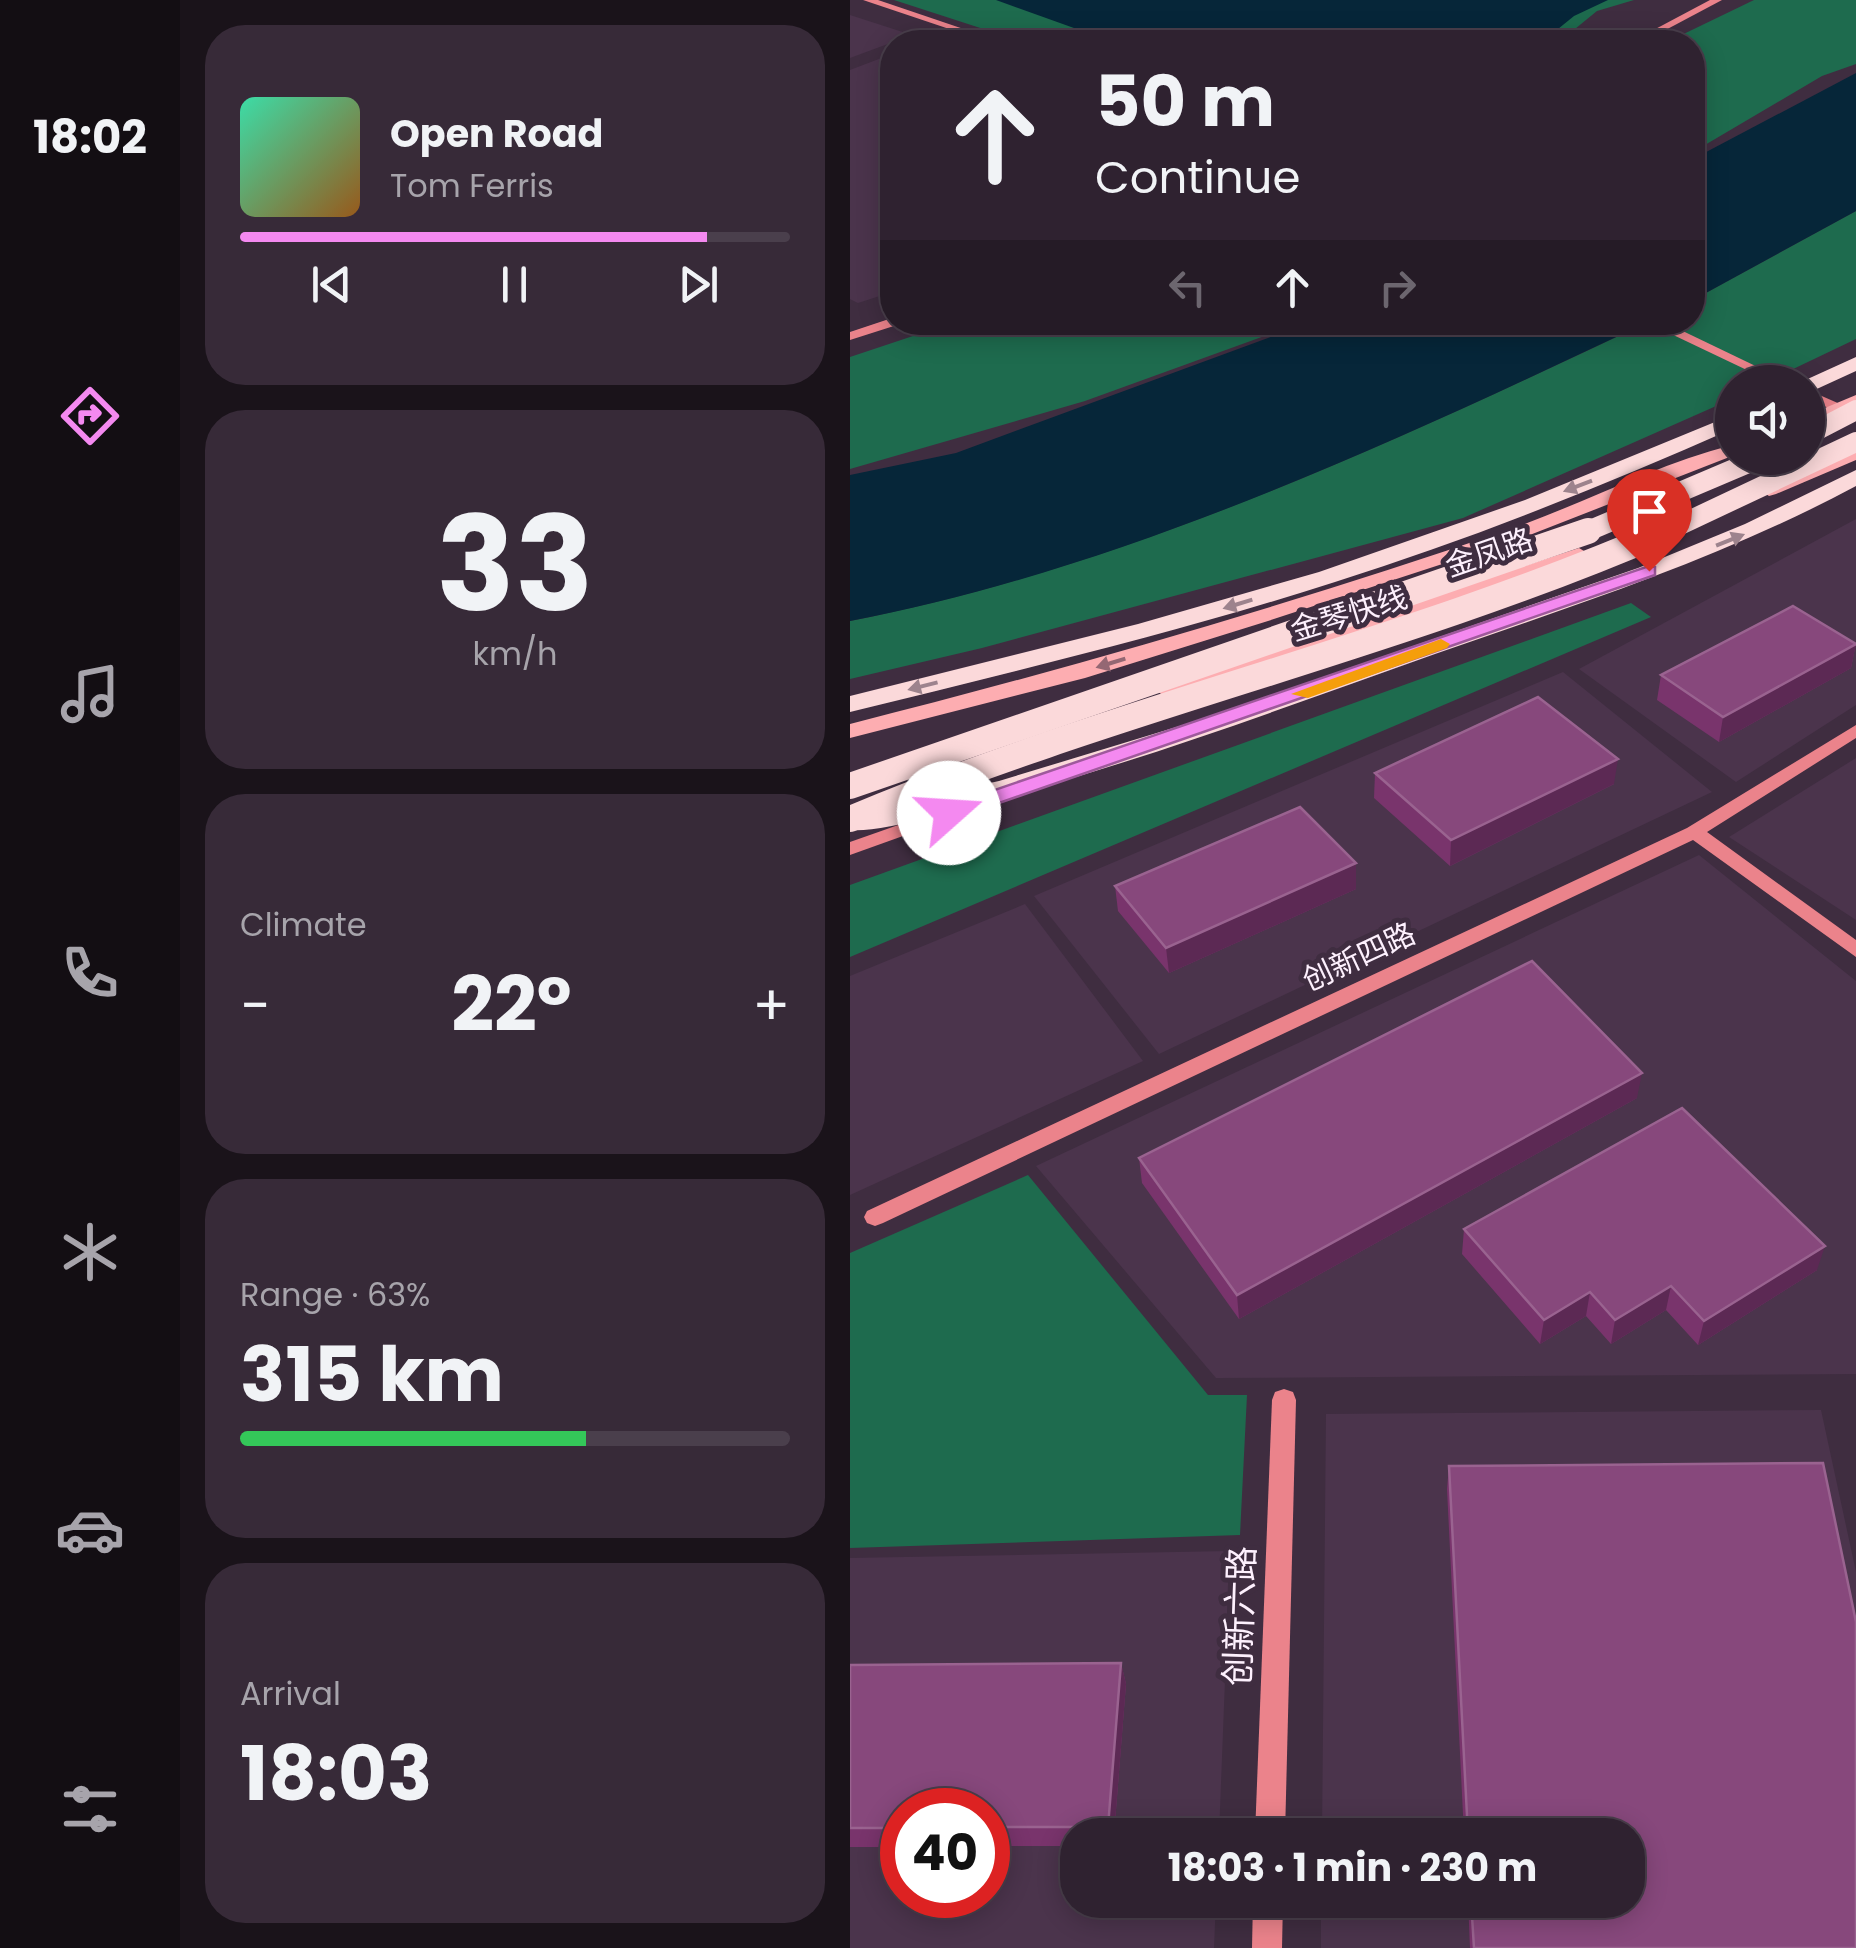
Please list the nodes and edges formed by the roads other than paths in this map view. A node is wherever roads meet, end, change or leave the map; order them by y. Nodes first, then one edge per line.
1 (868, 0) edge
2 (1717, 0) edge
3 (850, 2) edge
4 (935, 30) edge
5 (960, 30) edge
6 (1659, 30) edge
7 (880, 326) edge
8 (1678, 335) edge
9 (850, 336) edge
10 (1856, 364) edge
11 (1744, 365) edge
12 (1825, 381) edge
13 (1825, 398) edge
14 (1852, 409) edge
15 (1825, 416) edge
16 (1825, 425) edge
17 (1715, 428) edge
18 (1856, 442) edge
19 (1856, 454) edge
20 (1715, 457) edge
21 (1724, 475) edge
22 (1856, 477) edge
23 (850, 704) edge
24 (1856, 730) edge
25 (850, 732) edge
26 (1111, 760) junction
27 (850, 785) edge
28 (850, 821) edge
29 (1694, 832) junction
30 (850, 849) edge
31 (1856, 950) edge
32 (875, 1217) dead end
33 (1284, 1400) dead end
34 (1271, 1818) edge
35 (1267, 1918) edge
36 (1266, 1948) edge

1 - 5 street
2 - 6 street
3 - 4 street
7 - 9 street
8 - 11 street
10 - 12 highway
13 - 14 street
14 - 15 main road
14 - 16 highway, bridge
17 -> 23 highway
18 - 28 highway, 金琴快线, bridge
19 - 27 main road, 金凤路
20 -> 25 main road, 金凤路
21 - 27 highway, 金琴快线, bridge
26 -> 22 highway
24 - 29 street, 创新四路
26 - 28 highway
26 - 30 street
29 - 31 street
29 - 32 street, 创新四路
33 - 34 street, 创新六路
35 - 36 street

